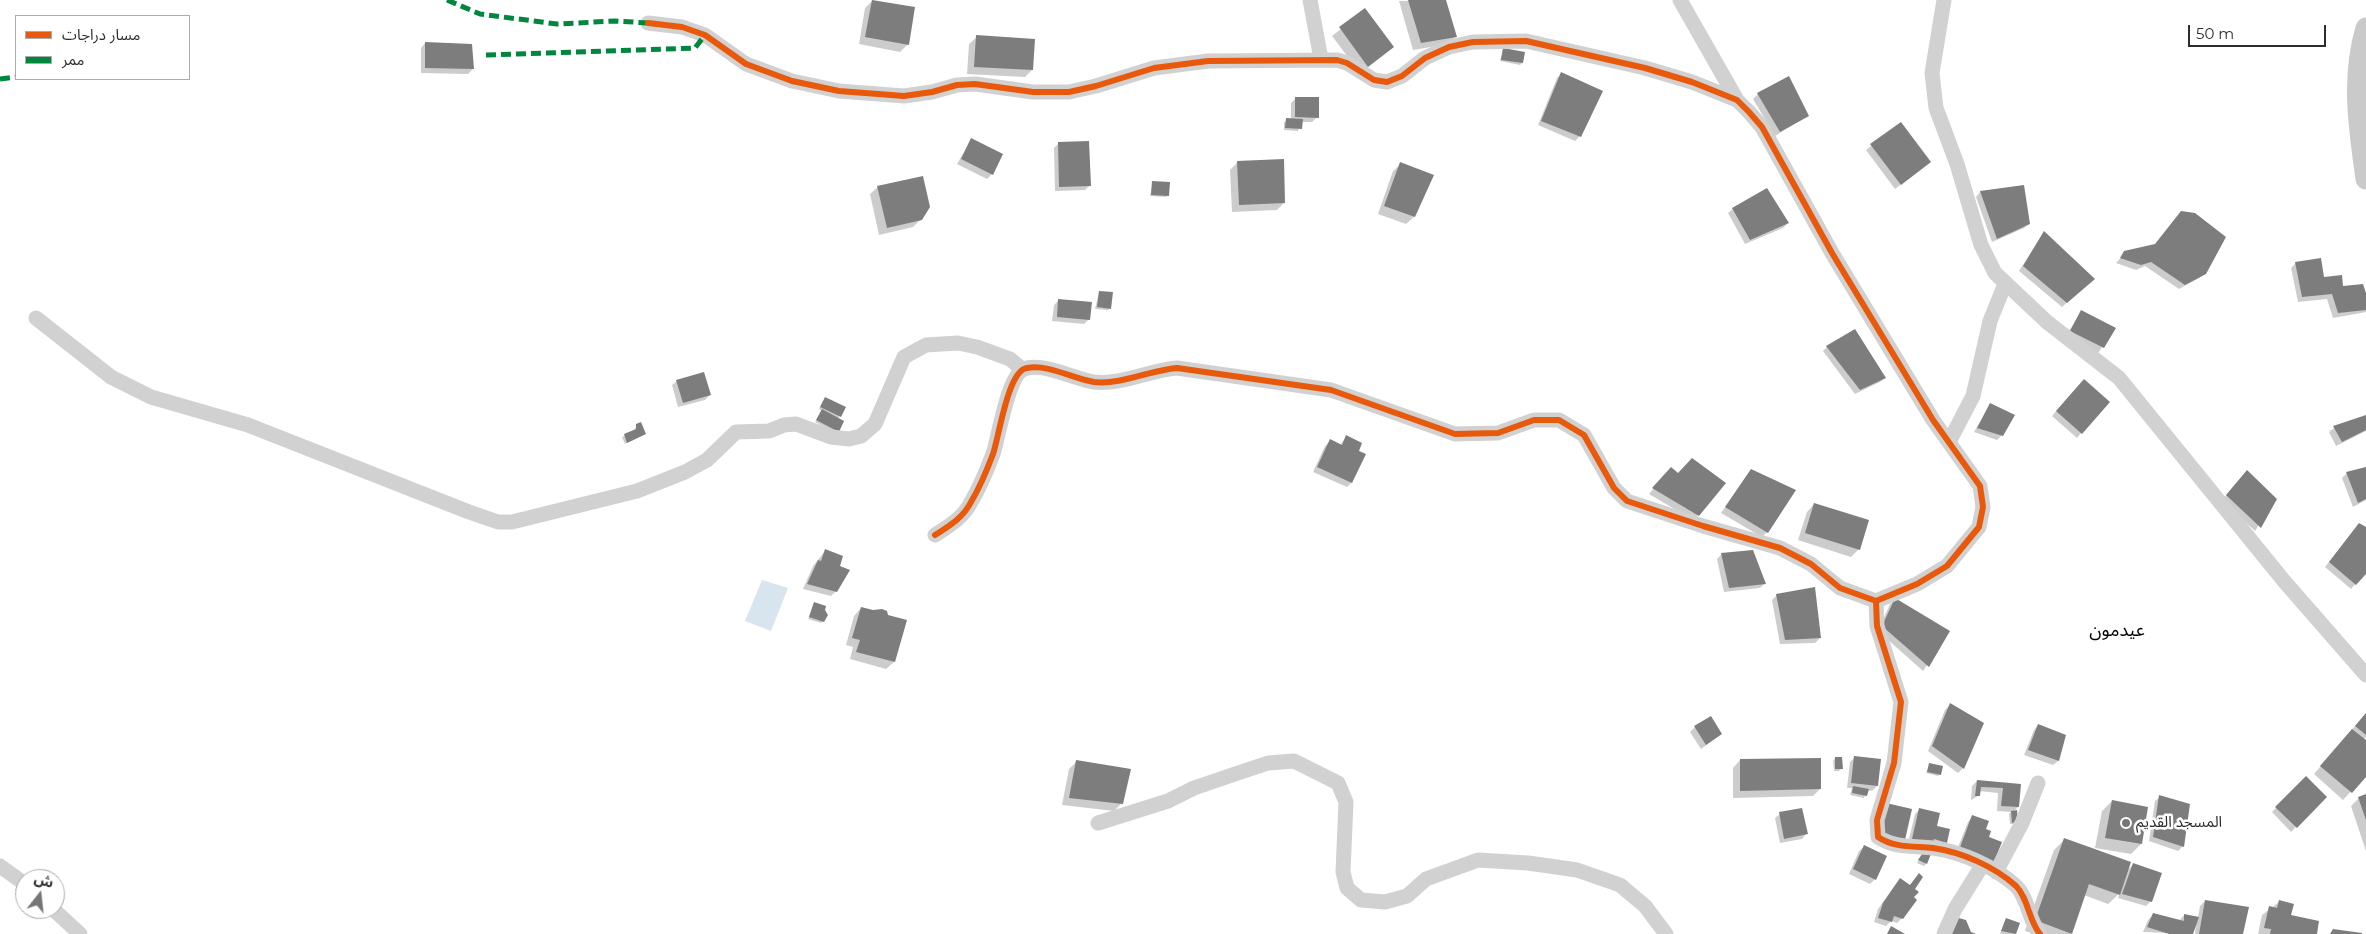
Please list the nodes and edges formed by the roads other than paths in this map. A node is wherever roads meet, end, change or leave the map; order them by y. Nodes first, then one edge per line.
1 (1310, 0) edge
2 (1680, 0) edge
3 (1944, 0) edge
4 (648, 23) dead end
5 (2366, 28) edge
6 (1321, 60) junction
7 (1737, 100) junction
8 (2366, 179) edge
9 (2005, 284) junction
10 (36, 318) dead end
11 (1022, 370) junction
12 (1950, 442) junction
13 (935, 535) dead end
14 (1876, 601) junction
15 (2366, 675) edge
16 (2038, 783) dead end
17 (1098, 822) dead end
18 (0, 866) edge
19 (1989, 868) junction
20 (15, 877) edge
21 (64, 919) edge
22 (80, 934) edge
23 (1666, 934) edge
24 (1944, 934) edge
25 (2040, 934) edge

1 - 6 street
2 - 7 street
3 - 9 street
4 - 6 street
5 - 8 street
6 - 7 street
7 - 12 street
9 - 12 street
9 - 15 street
10 - 11 street
11 - 13 street
11 - 14 street
12 - 14 street
14 - 19 street
16 - 19 street
17 - 23 street
18 - 20 street
19 - 24 street
19 - 25 street
21 - 22 street

